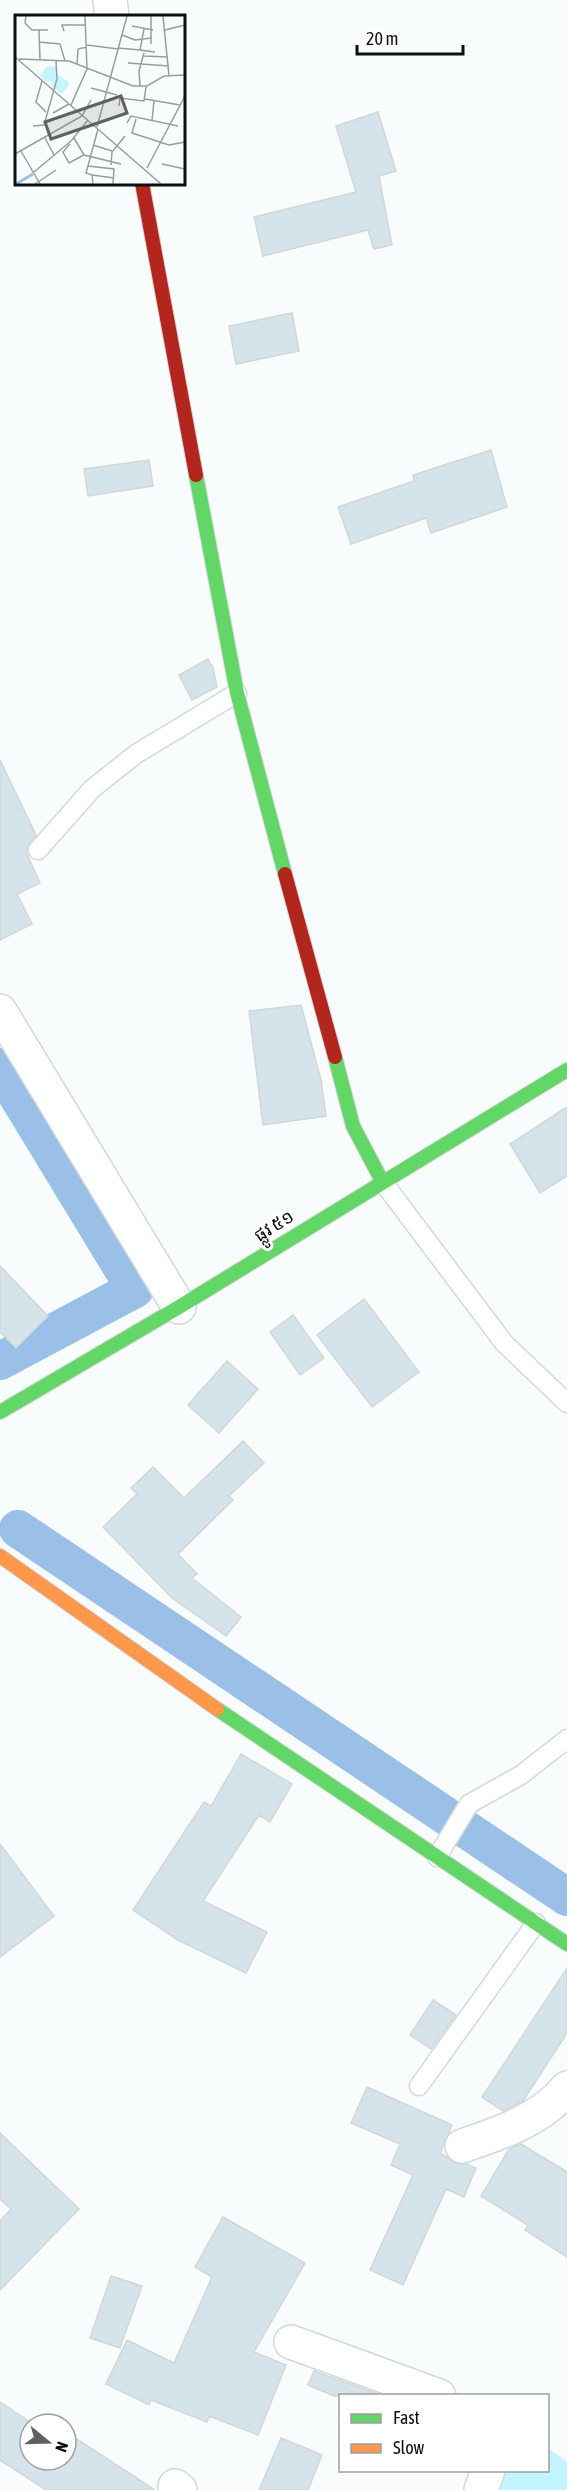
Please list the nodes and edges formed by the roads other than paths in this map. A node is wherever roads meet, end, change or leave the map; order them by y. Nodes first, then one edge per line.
1 (110, 0) edge
2 (112, 15) edge
3 (142, 184) edge
4 (237, 693) junction
5 (38, 850) dead end
6 (0, 1011) edge
7 (567, 1070) edge
8 (382, 1181) junction
9 (179, 1306) junction
10 (567, 1403) edge
11 (0, 1412) edge
12 (0, 1556) edge
13 (567, 1739) edge
14 (437, 1857) junction
15 (536, 1923) junction
16 (567, 1944) edge
17 (419, 2086) dead end
18 (567, 2088) edge
19 (462, 2146) dead end
20 (291, 2342) dead end
21 (434, 2394) edge
22 (487, 2472) edge
23 (481, 2490) edge

1 - 2 street
3 - 4 street
4 - 5 lane
4 - 8 street
6 - 9 street
7 - 8 street, ផ្លូវ ៥១
8 - 9 street, ផ្លូវ ៥១
8 - 10 lane
9 - 11 street, ផ្លូវ ៥១
12 - 14 street
13 - 14 lane
14 - 15 street
15 - 16 street
15 - 17 lane
18 - 19 street
20 - 21 street
22 - 23 street

